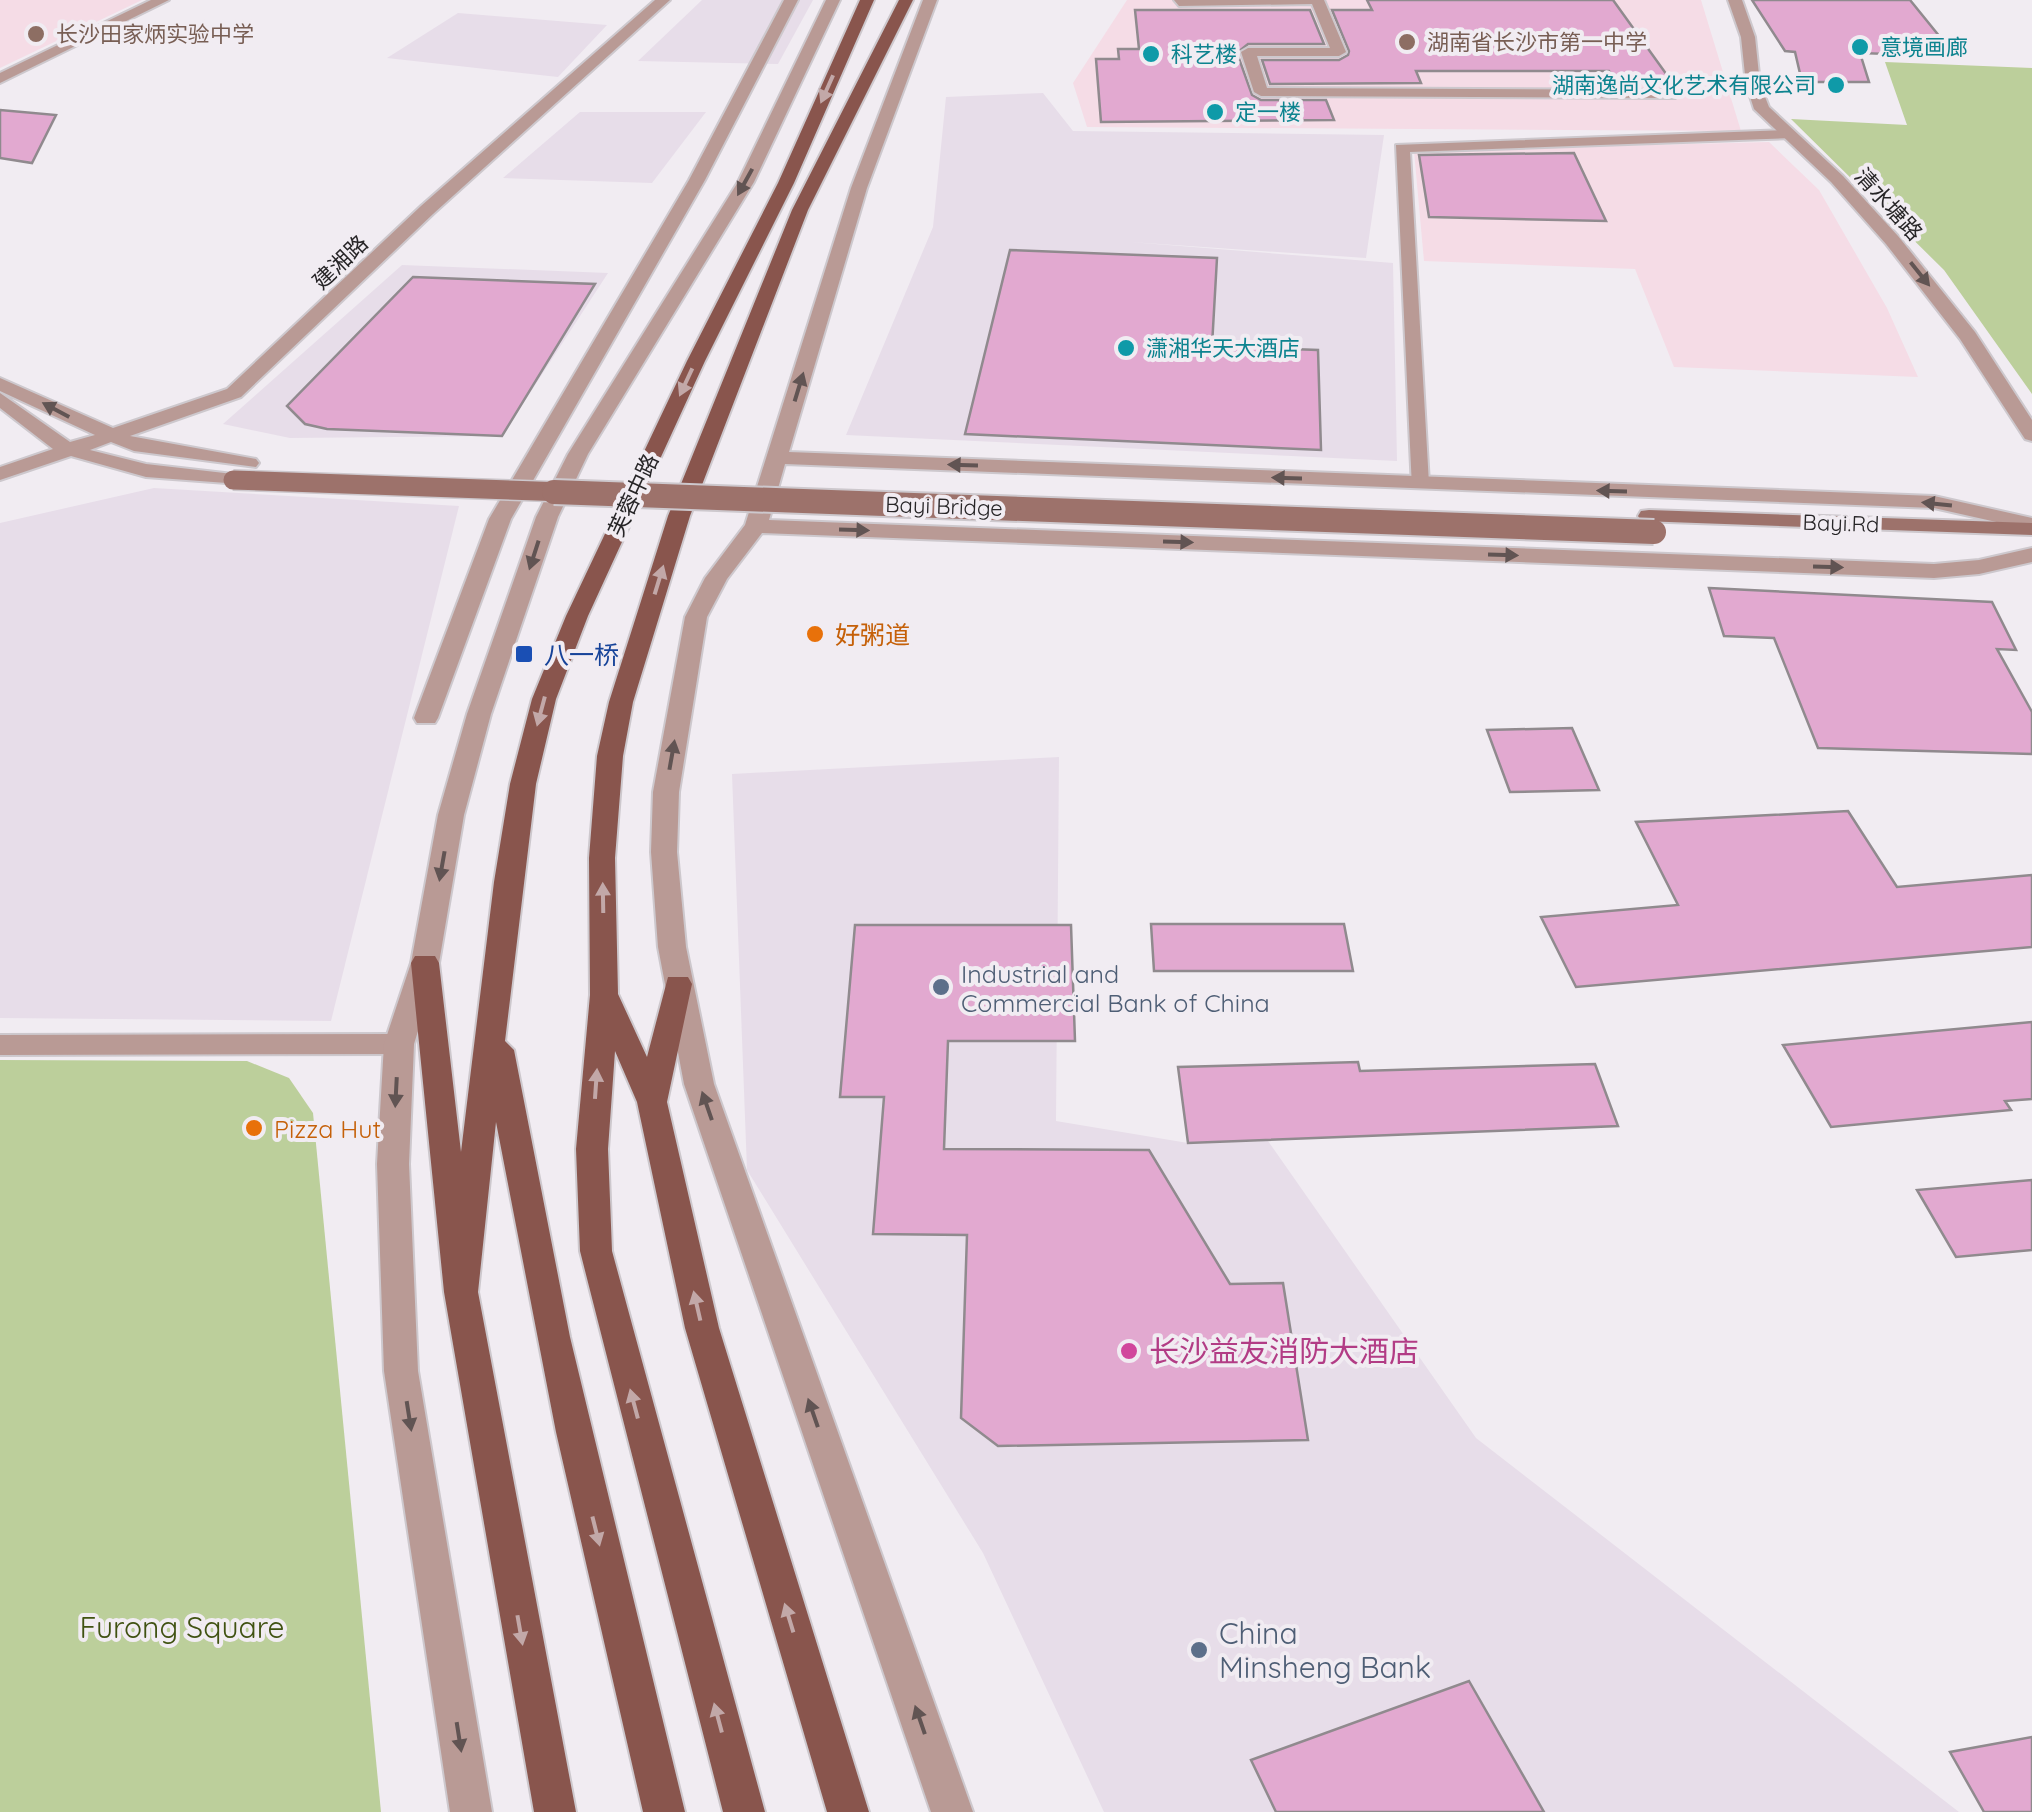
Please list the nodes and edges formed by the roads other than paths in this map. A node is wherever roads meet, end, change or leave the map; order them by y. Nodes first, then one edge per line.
1 (162, 0) edge
2 (663, 0) edge
3 (791, 0) edge
4 (834, 0) edge
5 (867, 0) edge
6 (906, 0) edge
7 (930, 0) edge
8 (1735, 0) edge
9 (1318, 1) edge
10 (1179, 2) edge
11 (0, 79) edge
12 (1675, 94) dead end
13 (1787, 135) junction
14 (0, 384) edge
15 (0, 399) edge
16 (2032, 435) edge
17 (109, 436) junction
18 (72, 449) junction
19 (778, 458) junction
20 (249, 463) joint
21 (0, 474) edge
22 (234, 480) joint
23 (1418, 484) junction
24 (1652, 524) junction
25 (756, 526) junction
26 (2032, 527) edge
27 (2032, 551) edge
28 (426, 718) dead end
29 (425, 964) junction
30 (678, 984) junction
31 (604, 995) junction
32 (494, 1019) junction
33 (399, 1044) junction
34 (0, 1045) edge
35 (652, 1102) junction
36 (460, 1292) junction
37 (471, 1812) edge
38 (555, 1812) edge
39 (664, 1812) edge
40 (744, 1812) edge
41 (848, 1812) edge
42 (952, 1812) edge

1 - 11 street
2 - 17 street, 建湘路
3 - 28 street
4 -> 29 street
5 -> 32 main road, 芙蓉中路
31 -> 6 main road, 芙蓉中路
19 -> 7 street
8 - 13 street, 清水塘路
9 - 10 street
9 - 12 street
13 -> 16 street, 清水塘路
13 - 23 street
17 -> 14 street
15 - 18 street
17 - 18 street, 建湘路
17 - 20 street
18 - 21 street, 建湘路
18 - 22 street
23 -> 19 street
19 - 25 street
20 - 24 main road, Bayi Bridge
22 - 24 main road, Bayi Bridge, bridge
26 -> 23 street
24 - 26 main road, Bayi.Rd
24 - 27 main road, Bayi.Rd
25 -> 27 street
30 -> 25 street
29 - 33 street
29 - 36 main road
30 - 35 main road
42 -> 30 street
31 - 35 main road
40 -> 31 main road, 芙蓉中路
32 - 36 main road, 芙蓉中路
32 -> 39 main road
33 - 34 street
33 -> 37 street
41 -> 35 main road
36 -> 38 main road

